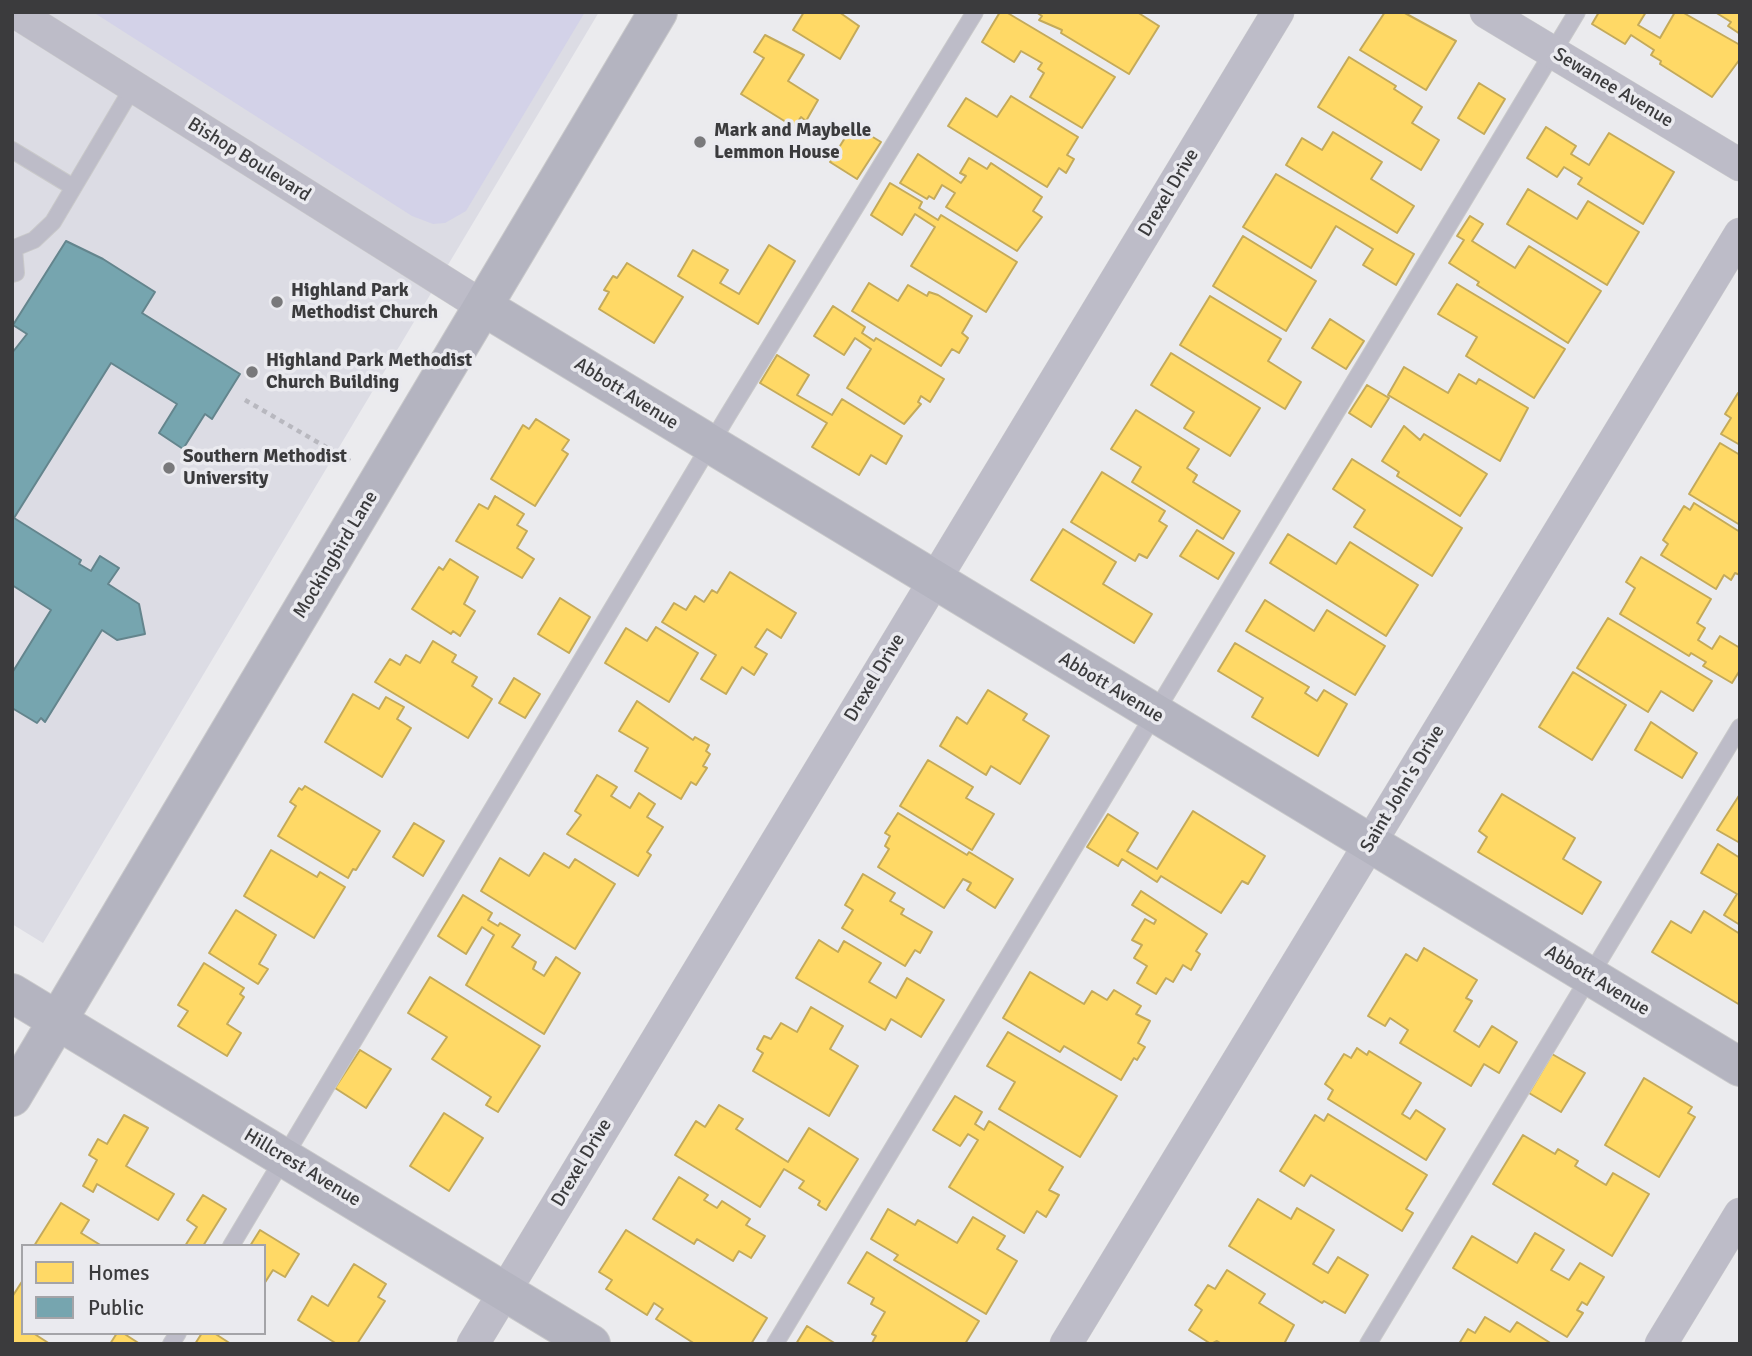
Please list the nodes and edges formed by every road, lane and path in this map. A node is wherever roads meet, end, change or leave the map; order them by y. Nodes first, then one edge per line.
1 (15, 12) edge
2 (658, 12) edge
3 (975, 12) edge
4 (1278, 12) edge
5 (1486, 12) edge
6 (1577, 12) edge
7 (1553, 52) junction
8 (133, 87) junction
9 (12, 150) edge
10 (1740, 165) edge
11 (73, 187) junction
12 (1740, 234) edge
13 (13, 249) edge
14 (12, 274) edge
15 (484, 307) junction
16 (245, 400) dead end
17 (710, 446) junction
18 (350, 461) dead end
19 (934, 581) junction
20 (1154, 714) junction
21 (1740, 727) edge
22 (1369, 844) junction
23 (1590, 976) junction
24 (12, 993) edge
25 (58, 1021) junction
26 (1740, 1067) edge
27 (12, 1097) edge
28 (284, 1158) junction
29 (1740, 1214) edge
30 (232, 1244) edge
31 (505, 1292) junction
32 (473, 1344) edge
33 (591, 1344) edge
34 (775, 1344) edge
35 (1066, 1344) edge
36 (1368, 1344) edge
37 (1661, 1344) edge

1 - 8 street, Bishop Boulevard
2 - 15 street, Mockingbird Lane
3 - 17 lane
4 - 19 street, Drexel Drive
5 - 7 street, Sewanee Avenue
6 - 7 lane
7 - 10 street, Sewanee Avenue
7 - 20 lane
8 - 11 lane
8 - 15 street, Bishop Boulevard
9 - 11 lane
11 - 13 lane
12 - 22 street, Saint John's Drive
13 - 14 lane
15 - 17 street, Abbott Avenue
15 - 25 street, Mockingbird Lane
16 - 18 path
17 - 19 street, Abbott Avenue
17 - 28 lane
19 - 20 street, Abbott Avenue
19 - 31 street, Drexel Drive
20 - 22 street, Abbott Avenue
20 - 34 lane
21 - 23 lane
22 - 23 street, Abbott Avenue
22 - 35 street, Saint John's Drive
23 - 26 street, Abbott Avenue
23 - 36 lane
24 - 25 street, Hillcrest Avenue
25 - 27 street, Mockingbird Lane
25 - 28 street, Hillcrest Avenue
28 - 30 lane
28 - 31 street, Hillcrest Avenue
29 - 37 street
31 - 32 street, Drexel Drive
31 - 33 street, Hillcrest Avenue

